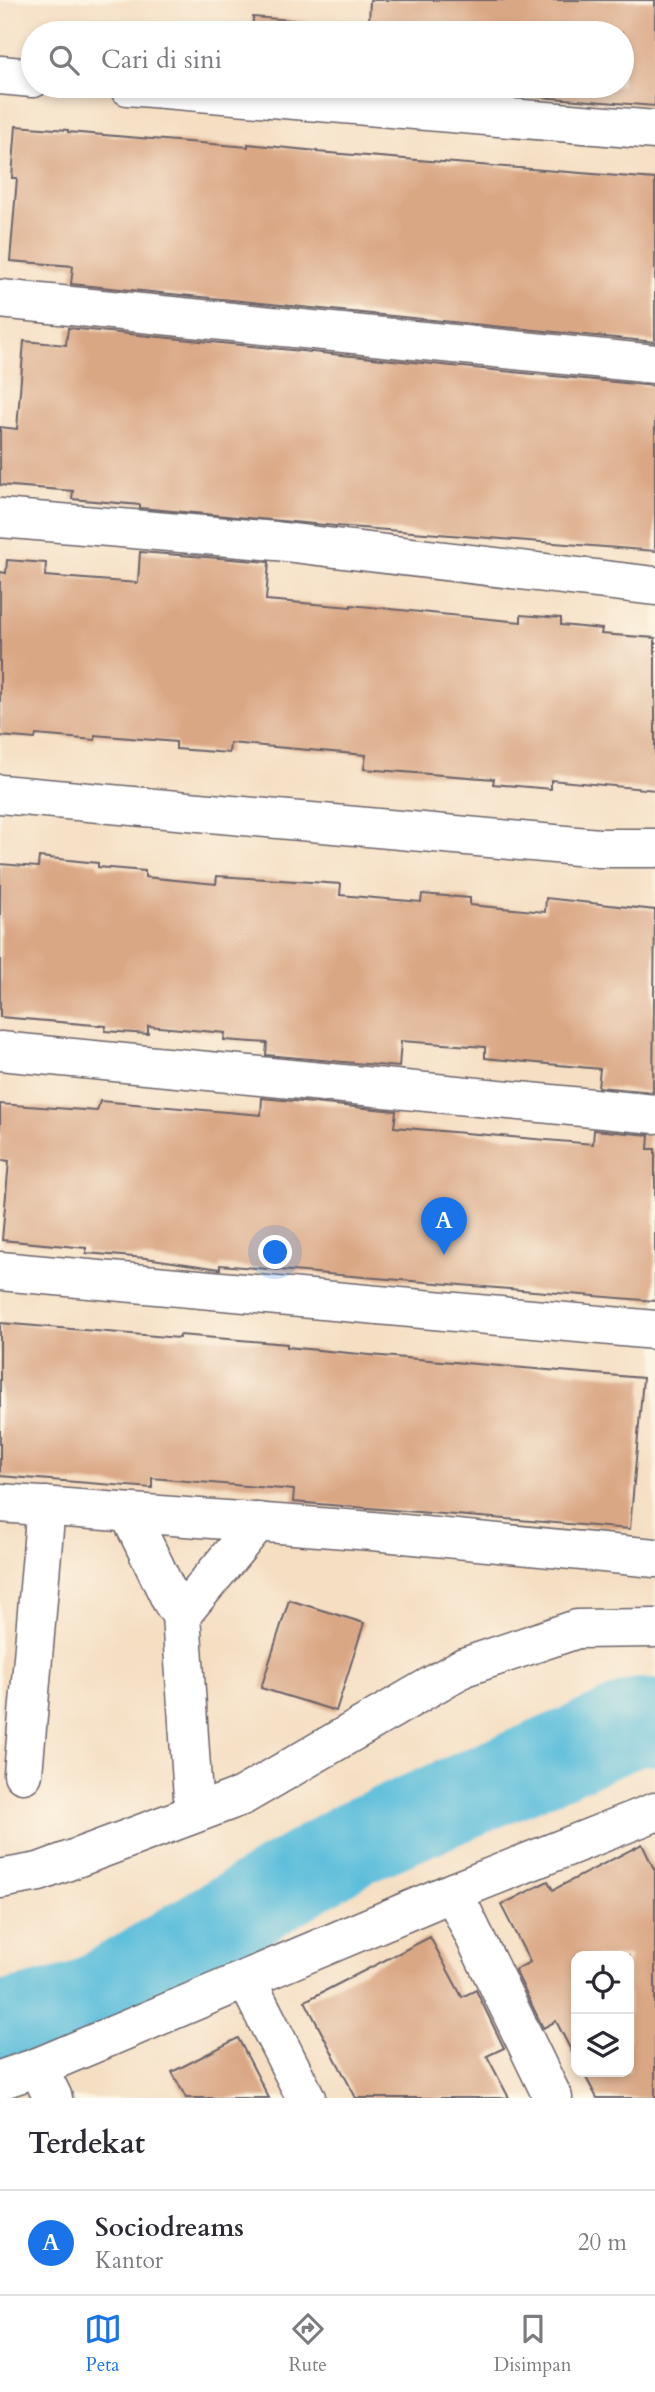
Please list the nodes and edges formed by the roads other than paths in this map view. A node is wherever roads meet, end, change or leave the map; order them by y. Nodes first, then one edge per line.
1 (0, 75) edge
2 (21, 77) edge
3 (272, 98) edge
4 (655, 130) edge
5 (0, 299) edge
6 (655, 364) edge
7 (0, 518) edge
8 (655, 586) edge
9 (0, 794) edge
10 (655, 848) edge
11 (0, 1051) edge
12 (655, 1114) edge
13 (0, 1271) edge
14 (655, 1330) edge
15 (0, 1503) edge
16 (46, 1506) junction
17 (129, 1513) junction
18 (258, 1522) junction
19 (655, 1558) edge
20 (181, 1615) junction
21 (655, 1628) edge
22 (23, 1774) dead end
23 (655, 1812) edge
24 (194, 1813) junction
25 (0, 1879) edge
26 (453, 1892) junction
27 (246, 1979) junction
28 (0, 2080) edge
29 (46, 2083) edge
30 (306, 2098) edge
31 (553, 2098) edge

1 - 2 street
3 - 4 street
5 - 6 street
7 - 8 street
9 - 10 street
11 - 12 street
13 - 14 street
15 - 16 street
16 - 17 street
16 - 22 street
17 - 18 street
17 - 20 street
18 - 19 street
18 - 20 street
20 - 24 street
21 - 24 street
23 - 26 street
24 - 25 street
26 - 27 street
26 - 31 street
27 - 29 street
27 - 30 street
28 - 29 street

